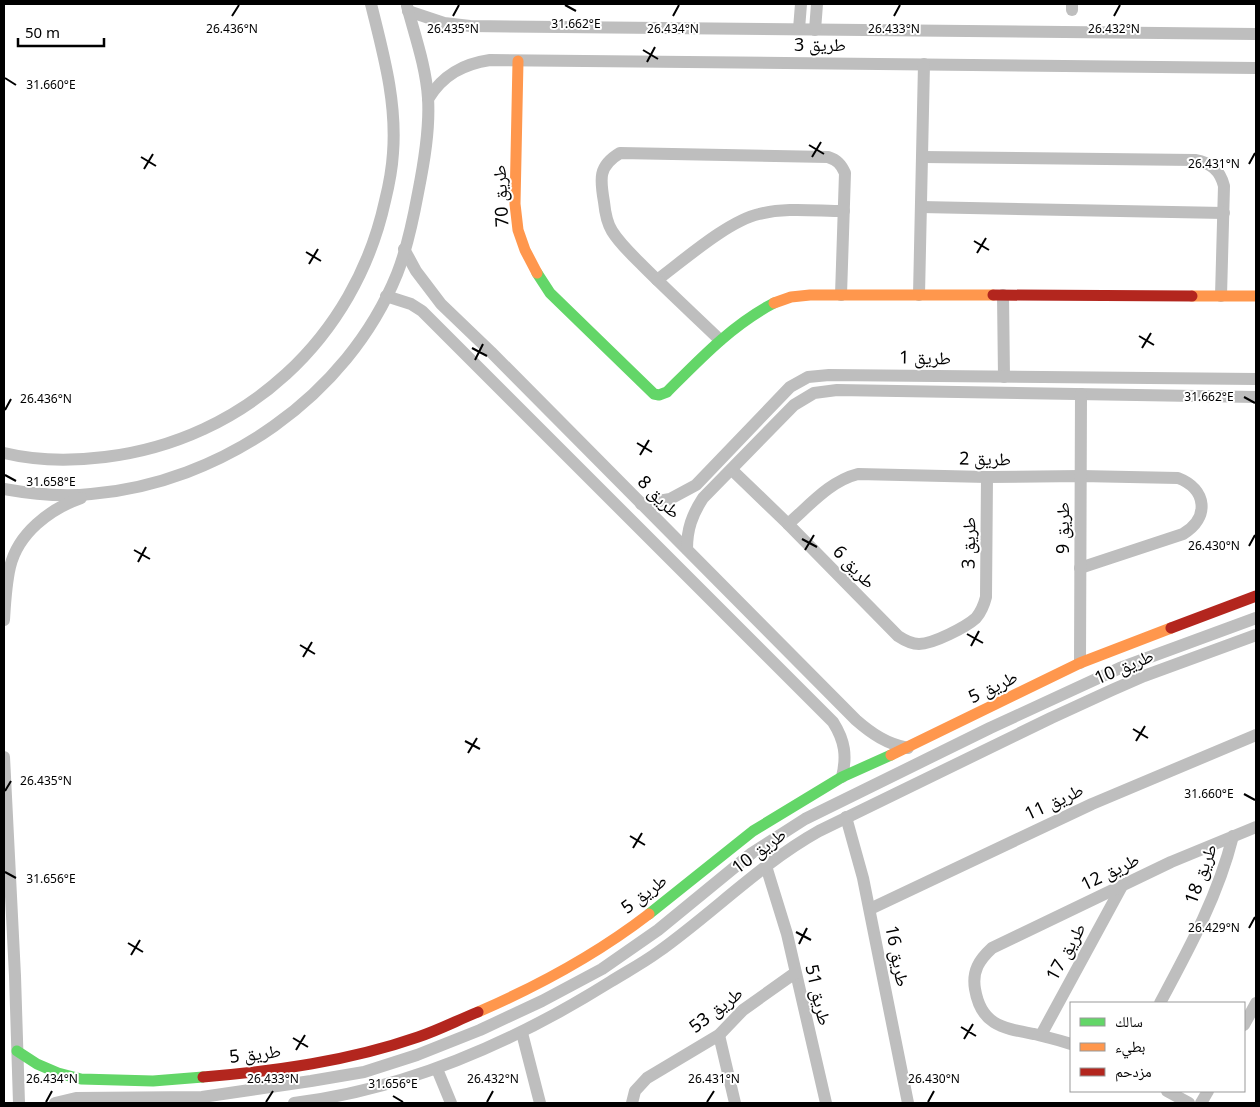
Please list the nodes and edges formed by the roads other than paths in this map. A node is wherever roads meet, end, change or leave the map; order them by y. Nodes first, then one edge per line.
1 (371, 4) edge
2 (801, 4) edge
3 (817, 4) edge
4 (407, 8) edge
5 (799, 29) junction
6 (815, 30) junction
7 (1256, 34) edge
8 (518, 60) junction
9 (924, 64) junction
10 (1256, 68) edge
11 (428, 98) junction
12 (922, 157) junction
13 (921, 207) junction
14 (844, 211) junction
15 (1224, 213) junction
16 (404, 249) junction
17 (657, 280) junction
18 (841, 295) junction
19 (919, 295) junction
20 (1003, 295) junction
21 (386, 296) junction
22 (1221, 296) junction
23 (1256, 296) edge
24 (720, 340) junction
25 (1004, 376) junction
26 (1256, 380) edge
27 (1081, 394) junction
28 (1256, 397) edge
29 (4, 453) edge
30 (732, 470) junction
31 (1081, 476) junction
32 (988, 477) junction
33 (4, 489) edge
34 (90, 495) junction
35 (641, 504) junction
36 (788, 524) junction
37 (686, 549) junction
38 (1080, 568) junction
39 (1256, 596) edge
40 (1256, 618) edge
41 (4, 620) edge
42 (1256, 635) edge
43 (912, 643) joint
44 (1080, 663) junction
45 (1256, 735) edge
46 (908, 748) junction
47 (4, 757) edge
48 (842, 778) junction
49 (846, 817) junction
50 (1256, 827) edge
51 (1233, 836) junction
52 (744, 839) junction
53 (752, 853) junction
54 (766, 866) junction
55 (1122, 886) junction
56 (870, 909) junction
57 (795, 973) junction
58 (9, 976) edge
59 (1161, 1002) edge
60 (1256, 1003) edge
61 (1245, 1023) edge
62 (522, 1032) junction
63 (719, 1035) junction
64 (1041, 1036) junction
65 (1070, 1044) edge
66 (17, 1051) junction
67 (437, 1069) junction
68 (1169, 1092) edge
69 (1207, 1092) edge
70 (634, 1097) edge
71 (128, 1100) edge
72 (322, 1102) edge
73 (19, 1103) edge
74 (55, 1103) edge
75 (294, 1103) edge
76 (451, 1103) edge
77 (540, 1103) edge
78 (735, 1103) edge
79 (826, 1103) edge
80 (908, 1103) edge
81 (1189, 1103) edge
82 (1201, 1103) edge

1 - 29 street
2 - 5 street
3 - 6 street
4 - 5 street, طريق 3
4 - 11 street
5 - 6 street, طريق 3
6 - 7 street, طريق 3
8 - 9 street, طريق 3
8 - 11 street, طريق 3
8 - 24 street, طريق 70
9 - 10 street, طريق 3
9 - 12 street
11 - 16 street
12 - 13 street
12 - 15 street
13 - 15 street
13 - 19 street
14 - 17 street
14 - 17 street
14 - 18 street
15 - 22 street
16 - 21 street
16 - 35 street, طريق 8
17 - 24 street
18 - 19 street
18 - 24 street
19 - 20 street
20 - 22 street
20 - 25 street
21 - 34 street
21 - 48 street, طريق 8
22 - 23 street
25 - 26 street, طريق 1
25 - 35 street, طريق 1
27 - 28 street, طريق 1
27 - 30 street, طريق 1
27 - 31 street, طريق 9
30 - 36 street, طريق 6
30 - 37 street, طريق 1
31 - 32 street, طريق 2
31 - 38 street, طريق 9
31 - 38 street, طريق 2
32 - 36 street, طريق 2
32 - 43 street, طريق 3
33 - 34 street
34 - 41 street
35 - 37 street, طريق 8
36 - 43 street, طريق 6
37 - 46 street, طريق 8
38 - 44 street, طريق 9
39 - 44 street, طريق 5
40 - 53 street, طريق 5
42 - 49 street, طريق 10
44 - 46 street, طريق 5
45 - 56 street, طريق 11
46 - 48 street, طريق 5
47 - 58 street
48 - 52 street, طريق 5
49 - 54 street, طريق 10
49 - 56 street, طريق 16
50 - 51 street, طريق 12
51 - 55 street, طريق 12
51 - 59 street, طريق 18
52 - 53 street
52 - 66 street, طريق 5
53 - 71 street, طريق 5
54 - 57 street, طريق 51
54 - 62 street, طريق 10
55 - 64 street, طريق 17
55 - 64 street, طريق 12
56 - 80 street, طريق 16
57 - 63 street, طريق 53
57 - 79 street, طريق 51
58 - 66 street
60 - 61 street
62 - 67 street, طريق 10
62 - 77 street
63 - 70 street, طريق 53
63 - 78 street
64 - 65 street
66 - 73 street
67 - 72 street, طريق 10
67 - 76 street
68 - 81 street
69 - 82 street
71 - 74 street, طريق 5
72 - 75 street, طريق 10

